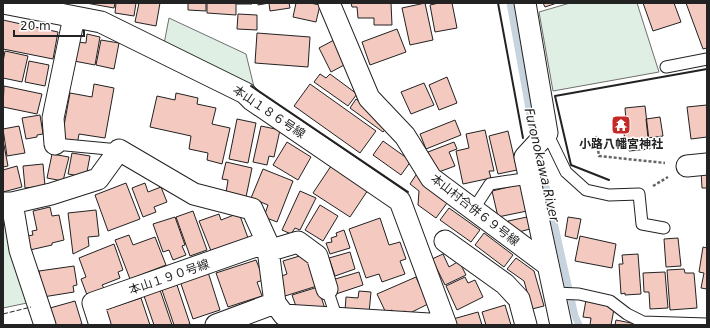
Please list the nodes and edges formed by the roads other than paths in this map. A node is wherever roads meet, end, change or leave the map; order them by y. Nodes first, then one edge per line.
1 (3, 3) edge
2 (329, 3) edge
3 (525, 3) edge
4 (74, 17) junction
5 (707, 59) edge
6 (666, 67) dead end
7 (539, 142) junction
8 (56, 144) joint
9 (119, 150) junction
10 (529, 178) junction
11 (7, 203) edge
12 (473, 210) junction
13 (664, 228) dead end
14 (445, 241) dead end
15 (267, 247) junction
16 (548, 265) junction
17 (327, 289) joint
18 (554, 293) junction
19 (275, 303) junction
20 (329, 321) edge
21 (707, 324) edge
22 (45, 325) edge
23 (100, 325) edge
24 (216, 325) edge
25 (446, 325) edge
26 (526, 325) edge
27 (561, 325) edge

1 - 4 street, 本山１８６号線
2 - 12 street, 本山村合併６９号線
3 - 7 street
4 - 8 street
4 - 25 street, 本山１８６号線
5 - 6 lane
7 - 10 street
7 - 13 lane
8 - 9 lane
9 - 11 street
9 - 15 street
10 - 12 lane
10 - 16 street
11 - 22 street
12 - 16 street, 本山村合併６９号線
14 - 26 street
15 - 17 street
15 - 19 street
15 - 23 street, 本山１９０号線
16 - 18 street
17 - 20 lane
18 - 21 lane
18 - 27 street
19 - 20 street
19 - 24 street
20 - 25 street

